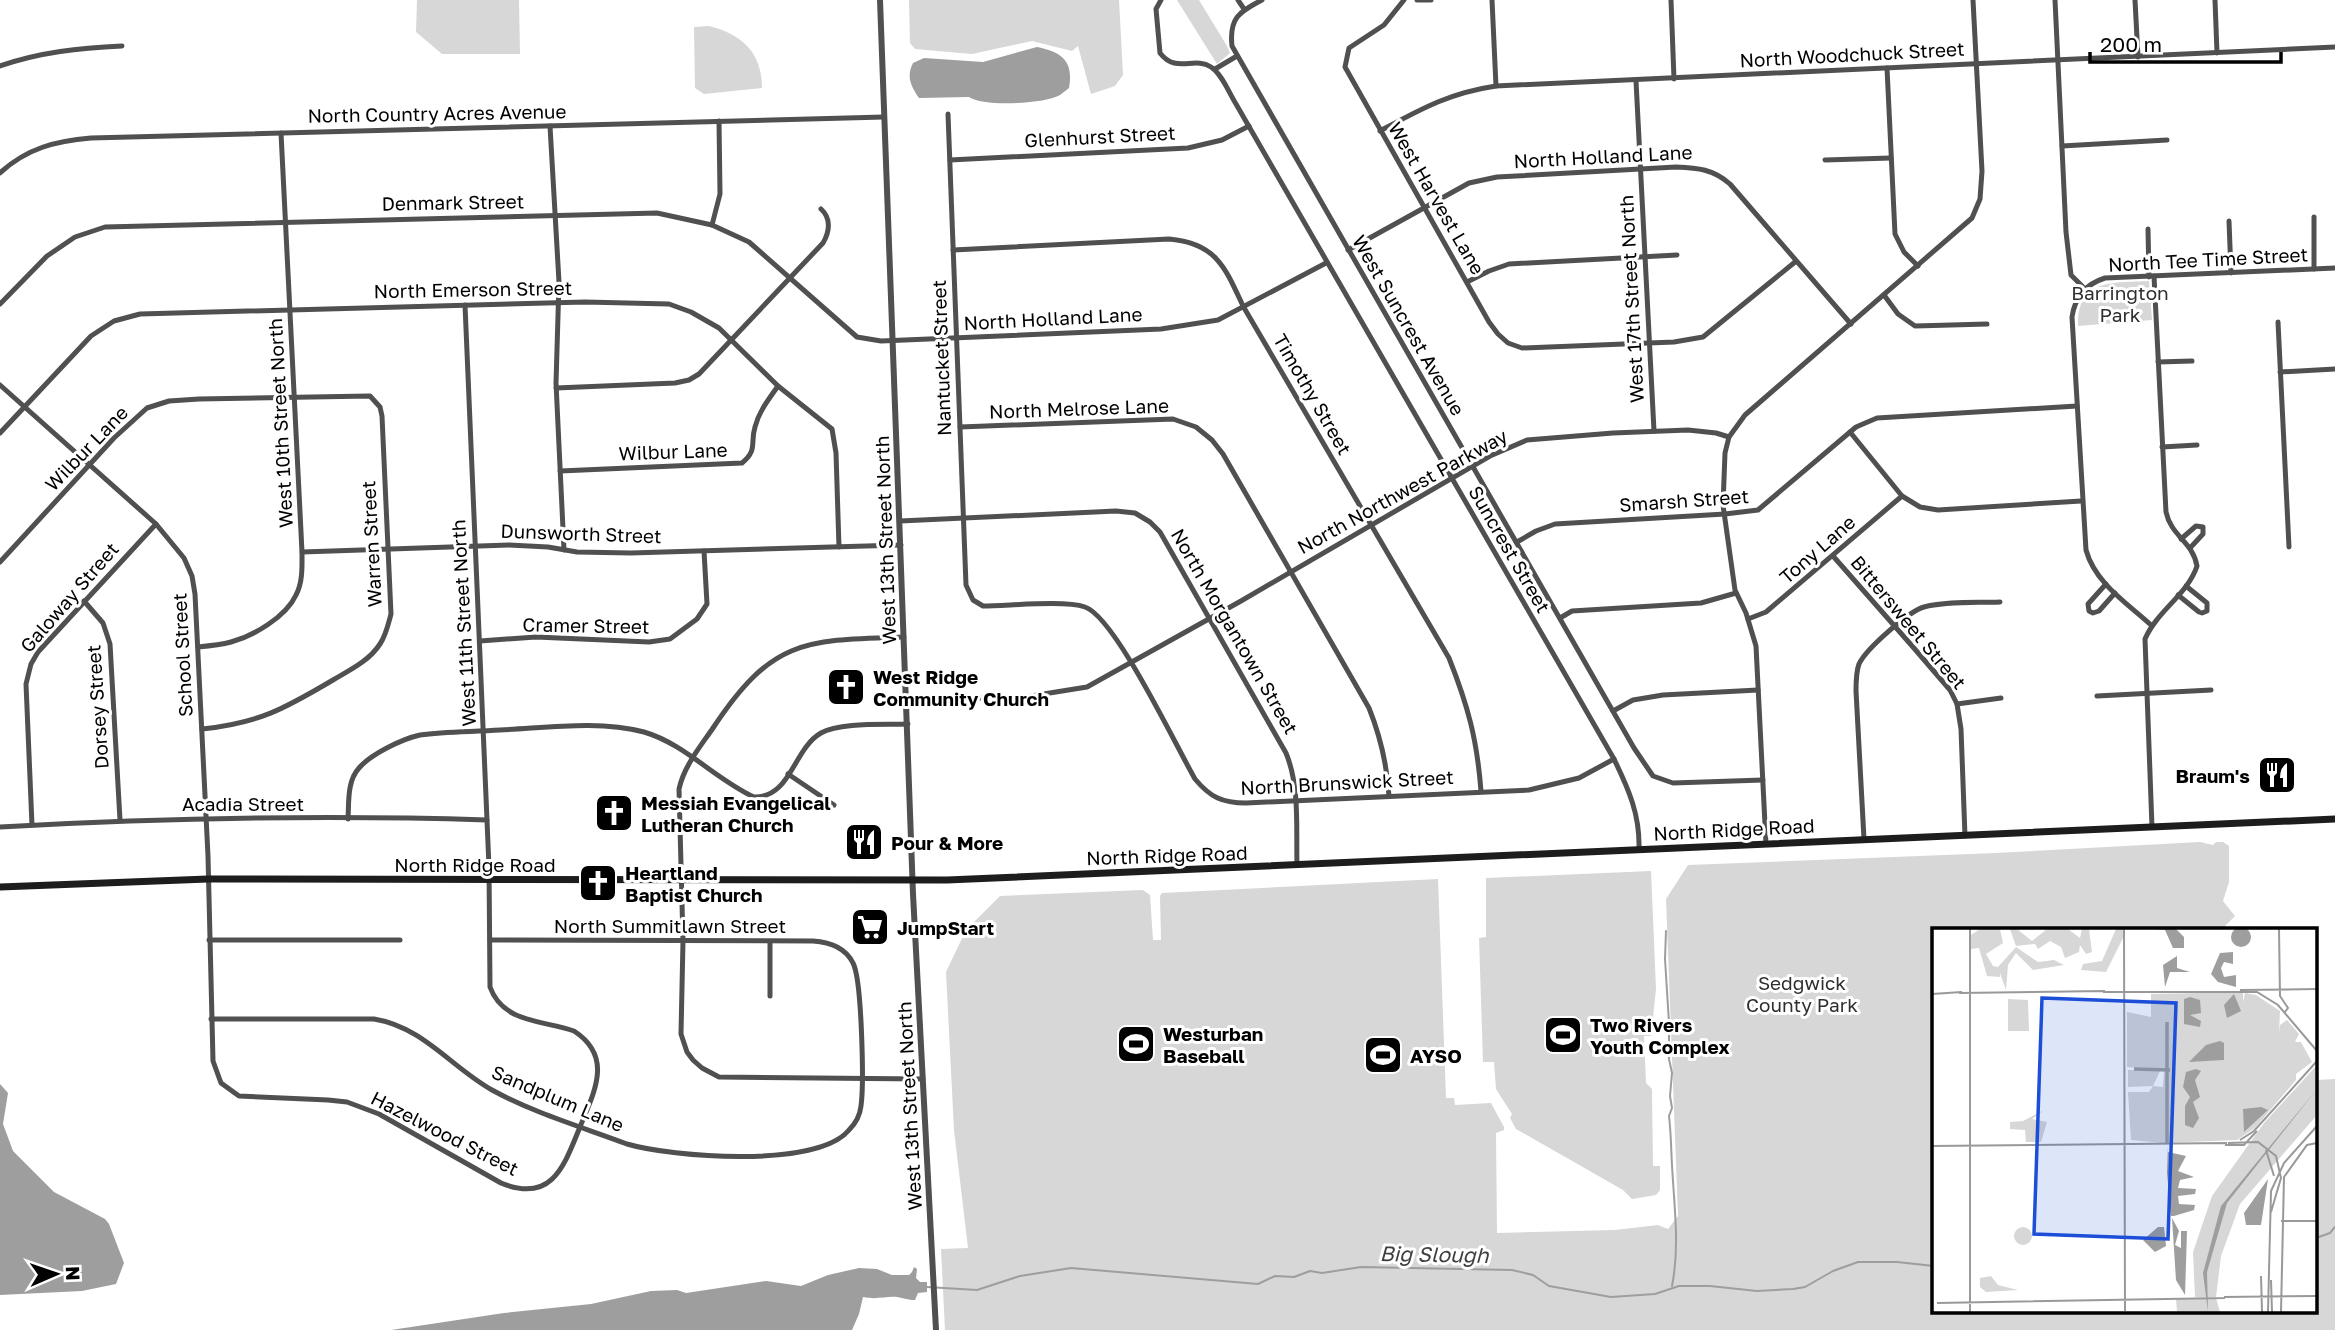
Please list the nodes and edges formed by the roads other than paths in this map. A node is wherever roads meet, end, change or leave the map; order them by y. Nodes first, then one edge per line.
1 (880, 0) edge
2 (1161, 0) edge
3 (1238, 0) edge
4 (1262, 0) edge
5 (1405, 0) edge
6 (1417, 0) edge
7 (1431, 0) edge
8 (1492, 0) edge
9 (1671, 0) edge
10 (1973, 0) edge
11 (2055, 0) edge
12 (2135, 0) edge
13 (2215, 0) edge
14 (1244, 9) junction
15 (122, 46) dead end
16 (2335, 47) edge
17 (2217, 53) junction
18 (1237, 56) junction
19 (2138, 57) junction
20 (2058, 61) junction
21 (1976, 64) junction
22 (0, 66) edge
23 (1887, 68) junction
24 (1215, 69) junction
25 (1674, 79) junction
26 (1636, 81) junction
27 (1496, 86) junction
28 (948, 114) dead end
29 (884, 117) junction
30 (719, 121) junction
31 (550, 126) junction
32 (1249, 126) junction
33 (1380, 131) junction
34 (281, 132) junction
35 (2167, 140) dead end
36 (2062, 146) junction
37 (1891, 158) junction
38 (950, 160) junction
39 (1825, 160) dead end
40 (1640, 170) junction
41 (0, 173) edge
42 (1423, 207) junction
43 (821, 209) dead end
44 (555, 215) junction
45 (2314, 217) dead end
46 (2229, 221) dead end
47 (285, 222) junction
48 (712, 225) junction
49 (2148, 229) dead end
50 (953, 250) junction
51 (1348, 250) junction
52 (1677, 255) dead end
53 (1645, 257) junction
54 (1796, 262) junction
55 (1326, 263) junction
56 (1918, 266) junction
57 (2335, 268) edge
58 (2314, 269) junction
59 (2231, 273) junction
60 (2151, 276) junction
61 (790, 278) junction
62 (1466, 282) junction
63 (2085, 289) junction
64 (1884, 295) junction
65 (559, 303) junction
66 (0, 304) edge
67 (465, 305) junction
68 (1243, 306) junction
69 (290, 310) junction
70 (2278, 322) dead end
71 (1851, 324) junction
72 (1987, 324) dead end
73 (957, 338) junction
74 (732, 340) junction
75 (893, 341) junction
76 (1649, 344) junction
77 (2192, 361) dead end
78 (2158, 362) junction
79 (2335, 369) edge
80 (2280, 372) junction
81 (0, 385) edge
82 (778, 386) junction
83 (556, 388) junction
84 (294, 397) junction
85 (2077, 406) junction
86 (24, 407) junction
87 (380, 407) joint
88 (960, 427) junction
89 (1654, 432) junction
90 (1850, 432) junction
91 (0, 433) edge
92 (1729, 437) junction
93 (2197, 444) dead end
94 (2162, 447) junction
95 (89, 466) junction
96 (1473, 466) junction
97 (560, 471) junction
98 (1451, 479) junction
99 (1902, 496) junction
100 (2081, 501) junction
101 (1725, 514) junction
102 (963, 518) junction
103 (900, 521) junction
104 (156, 524) junction
105 (1371, 525) junction
106 (2181, 539) junction
107 (1517, 542) junction
108 (901, 545) junction
109 (475, 546) junction
110 (839, 547) junction
111 (2289, 547) dead end
112 (387, 548) junction
113 (2190, 548) junction
114 (564, 550) junction
115 (302, 551) junction
116 (704, 551) junction
117 (1833, 556) junction
118 (0, 562) edge
119 (1291, 572) junction
120 (2106, 584) junction
121 (2186, 586) junction
122 (1737, 593) junction
123 (2115, 593) junction
124 (2178, 595) junction
125 (973, 600) joint
126 (84, 601) junction
127 (2000, 602) dead end
128 (1211, 618) junction
129 (1560, 618) junction
130 (1748, 619) junction
131 (2151, 625) junction
132 (1896, 627) junction
133 (904, 637) junction
134 (480, 641) junction
135 (198, 647) junction
136 (1131, 663) junction
137 (1758, 690) junction
138 (2211, 690) dead end
139 (2146, 694) junction
140 (2096, 696) dead end
141 (2001, 698) dead end
142 (907, 704) junction
143 (1957, 704) junction
144 (1613, 711) junction
145 (908, 724) junction
146 (202, 729) junction
147 (484, 731) junction
148 (693, 758) junction
149 (1614, 759) junction
150 (788, 774) junction
151 (1763, 780) junction
152 (1481, 792) junction
153 (1389, 796) junction
154 (1295, 801) junction
155 (834, 805) dead end
156 (206, 819) junction
157 (348, 819) junction
158 (2335, 819) edge
159 (120, 820) junction
160 (487, 820) junction
161 (32, 825) junction
162 (0, 827) edge
163 (2152, 827) junction
164 (1965, 836) junction
165 (1864, 839) junction
166 (1766, 844) junction
167 (1639, 849) junction
168 (1297, 865) junction
169 (208, 879) junction
170 (489, 880) junction
171 (680, 880) junction
172 (913, 880) junction
173 (0, 887) edge
174 (209, 940) junction
175 (400, 940) dead end
176 (490, 940) junction
177 (683, 941) junction
178 (770, 942) junction
179 (770, 996) dead end
180 (211, 1019) junction
181 (862, 1078) junction
182 (923, 1079) junction
183 (580, 1126) junction
184 (542, 1186) joint
185 (936, 1330) edge

1 - 29 street, West 13th Street North
2 - 24 street
3 - 14 street
4 - 14 street
5 - 33 street, West Harvest Lane
6 - 7 street
8 - 27 street
9 - 25 street
10 - 21 street
11 - 20 street
12 - 19 street
13 - 17 street
14 - 18 street, West Suncrest Avenue
15 - 22 street
16 - 17 street, North Woodchuck Street
17 - 19 street, North Woodchuck Street
18 - 24 street
18 - 51 street, West Suncrest Avenue
19 - 20 street, North Woodchuck Street
20 - 21 street, North Woodchuck Street
20 - 36 street
21 - 23 street, North Woodchuck Street
21 - 56 street
23 - 25 street, North Woodchuck Street
23 - 37 street
24 - 32 street
25 - 26 street, North Woodchuck Street
26 - 27 street, North Woodchuck Street
26 - 40 street, West 17th Street North
27 - 33 street, North Woodchuck Street
28 - 38 street, Nantucket Street
29 - 30 street, North Country Acres Avenue
29 - 75 street, West 13th Street North
30 - 31 street, North Country Acres Avenue
30 - 48 street
31 - 34 street, North Country Acres Avenue
31 - 44 street
32 - 38 street, Glenhurst Street
32 - 55 street, Suncrest Street
33 - 42 street, West Harvest Lane
34 - 41 street, North Country Acres Avenue
34 - 47 street, West 10th Street North
35 - 36 street
36 - 63 street
37 - 39 street
37 - 56 street
38 - 50 street, Nantucket Street
40 - 42 street, North Holland Lane
40 - 53 street, West 17th Street North
40 - 54 street, North Holland Lane
42 - 51 street, North Holland Lane
42 - 62 street, West Harvest Lane
43 - 61 street
44 - 47 street, Denmark Street
44 - 48 street, Denmark Street
44 - 65 street
45 - 58 street
46 - 59 street
47 - 66 street, Denmark Street
47 - 69 street, West 10th Street North
48 - 61 street, Denmark Street
49 - 60 street
50 - 68 street, Timothy Street
50 - 73 street, Nantucket Street
51 - 96 street, West Suncrest Avenue
52 - 53 street
53 - 62 street
53 - 76 street, West 17th Street North
54 - 71 street, North Holland Lane
54 - 76 street
55 - 68 street, North Holland Lane
55 - 98 street, Suncrest Street
56 - 64 street
57 - 58 street, North Tee Time Street
58 - 59 street, North Tee Time Street
59 - 60 street, North Tee Time Street
60 - 63 street, North Tee Time Street
60 - 78 street
61 - 74 street
61 - 75 street, Denmark Street
62 - 76 street, West Harvest Lane
63 - 85 street
64 - 71 street
64 - 72 street
65 - 67 street, North Emerson Street
65 - 74 street, North Emerson Street
65 - 83 street
67 - 69 street, North Emerson Street
67 - 109 street, West 11th Street North
68 - 73 street, North Holland Lane
68 - 105 street, Timothy Street
69 - 84 street, West 10th Street North
69 - 86 street, North Emerson Street
70 - 80 street
71 - 92 street
73 - 75 street, North Holland Lane
73 - 88 street, Nantucket Street
74 - 82 street, North Emerson Street
74 - 83 street
75 - 103 street, West 13th Street North
76 - 89 street, West 17th Street North
77 - 78 street
78 - 94 street
79 - 80 street
80 - 111 street
81 - 86 street, School Street
82 - 97 street, Wilbur Lane
82 - 110 street, North Emerson Street
83 - 97 street
84 - 87 street, Wilbur Lane
84 - 95 street, Wilbur Lane
84 - 115 street, West 10th Street North
85 - 90 street, Smarsh Street
85 - 100 street
86 - 91 street, North Emerson Street
86 - 95 street, School Street
87 - 112 street, Warren Street
88 - 102 street, Nantucket Street
88 - 119 street, North Melrose Lane
89 - 92 street, North Northwest Parkway
89 - 96 street, North Northwest Parkway
90 - 99 street
90 - 101 street, Smarsh Street
92 - 101 street
93 - 94 street
94 - 106 street
95 - 104 street, School Street
95 - 118 street, Wilbur Lane
96 - 98 street, North Northwest Parkway
96 - 107 street, West Suncrest Avenue
97 - 114 street
98 - 105 street, North Northwest Parkway
98 - 149 street, Suncrest Street
99 - 100 street
99 - 117 street, Tony Lane
100 - 120 street
101 - 107 street, Smarsh Street
101 - 122 street
102 - 103 street, North Morgantown Street
102 - 125 street, Nantucket Street
102 - 128 street, North Morgantown Street
103 - 108 street, West 13th Street North
104 - 126 street, Galoway Street
104 - 135 street, School Street
105 - 119 street, North Northwest Parkway
105 - 152 street, Timothy Street
106 - 113 street
106 - 113 street
107 - 129 street, West Suncrest Avenue
108 - 110 street, Dunsworth Street
108 - 133 street, West 13th Street North
109 - 112 street, Dunsworth Street
109 - 114 street, Dunsworth Street
109 - 134 street, West 11th Street North
110 - 116 street, Dunsworth Street
112 - 115 street, Dunsworth Street
112 - 146 street, Warren Street
113 - 121 street
114 - 116 street, Dunsworth Street
115 - 135 street, West 10th Street North
116 - 134 street, Cramer Street
117 - 130 street, Tony Lane
117 - 132 street, Bittersweet Street
119 - 128 street, North Northwest Parkway
119 - 153 street, North Melrose Lane
120 - 123 street
120 - 123 street
121 - 124 street
121 - 124 street
122 - 129 street
122 - 130 street
123 - 131 street
124 - 131 street
125 - 136 street, North Brunswick Street
126 - 159 street, Dorsey Street
126 - 161 street, Galoway Street
127 - 132 street
128 - 136 street, North Northwest Parkway
128 - 154 street, North Morgantown Street
129 - 144 street, West Suncrest Avenue
130 - 137 street
131 - 139 street
132 - 143 street, Bittersweet Street
132 - 165 street
133 - 142 street, West 13th Street North
133 - 148 street
134 - 147 street, West 11th Street North
135 - 146 street, School Street
136 - 142 street, North Northwest Parkway
136 - 154 street, North Brunswick Street
137 - 144 street
137 - 151 street
138 - 139 street
139 - 140 street
139 - 163 street
141 - 143 street
142 - 145 street, West 13th Street North
143 - 164 street, Bittersweet Street
144 - 151 street, West Suncrest Avenue
145 - 150 street
145 - 172 street, West 13th Street North
146 - 156 street, School Street
147 - 148 street
147 - 157 street
147 - 160 street, West 11th Street North
148 - 150 street
148 - 171 street
149 - 152 street, North Brunswick Street
149 - 167 street, Suncrest Street
150 - 155 street
151 - 166 street
152 - 153 street, North Brunswick Street
153 - 154 street, North Brunswick Street
154 - 168 street, North Morgantown Street
156 - 157 street, Acadia Street
156 - 159 street, Acadia Street
156 - 169 street, School Street
157 - 160 street, Acadia Street
158 - 163 main road, North Ridge Road
159 - 161 street, Acadia Street
160 - 170 street, West 11th Street North
161 - 162 street, Acadia Street
163 - 164 main road, North Ridge Road
164 - 165 main road, North Ridge Road
165 - 166 main road, North Ridge Road
166 - 167 main road, North Ridge Road
167 - 168 main road, North Ridge Road
168 - 172 main road, North Ridge Road
169 - 170 main road, North Ridge Road
169 - 173 main road, North Ridge Road
169 - 174 street, School Street
170 - 171 main road, North Ridge Road
170 - 176 street, West 11th Street North
171 - 172 main road, North Ridge Road
171 - 177 street
172 - 182 street, West 13th Street North
174 - 175 street
174 - 180 street
176 - 177 street, North Summitlawn Street
176 - 183 street, West 11th Street North
177 - 178 street, North Summitlawn Street
177 - 181 street
178 - 179 street
178 - 181 street, North Summitlawn Street
180 - 183 street, Sandplum Lane
180 - 184 street, Hazelwood Street
181 - 182 street
181 - 183 street, Sandplum Lane
182 - 185 street, West 13th Street North
183 - 184 street, West 11th Street North

